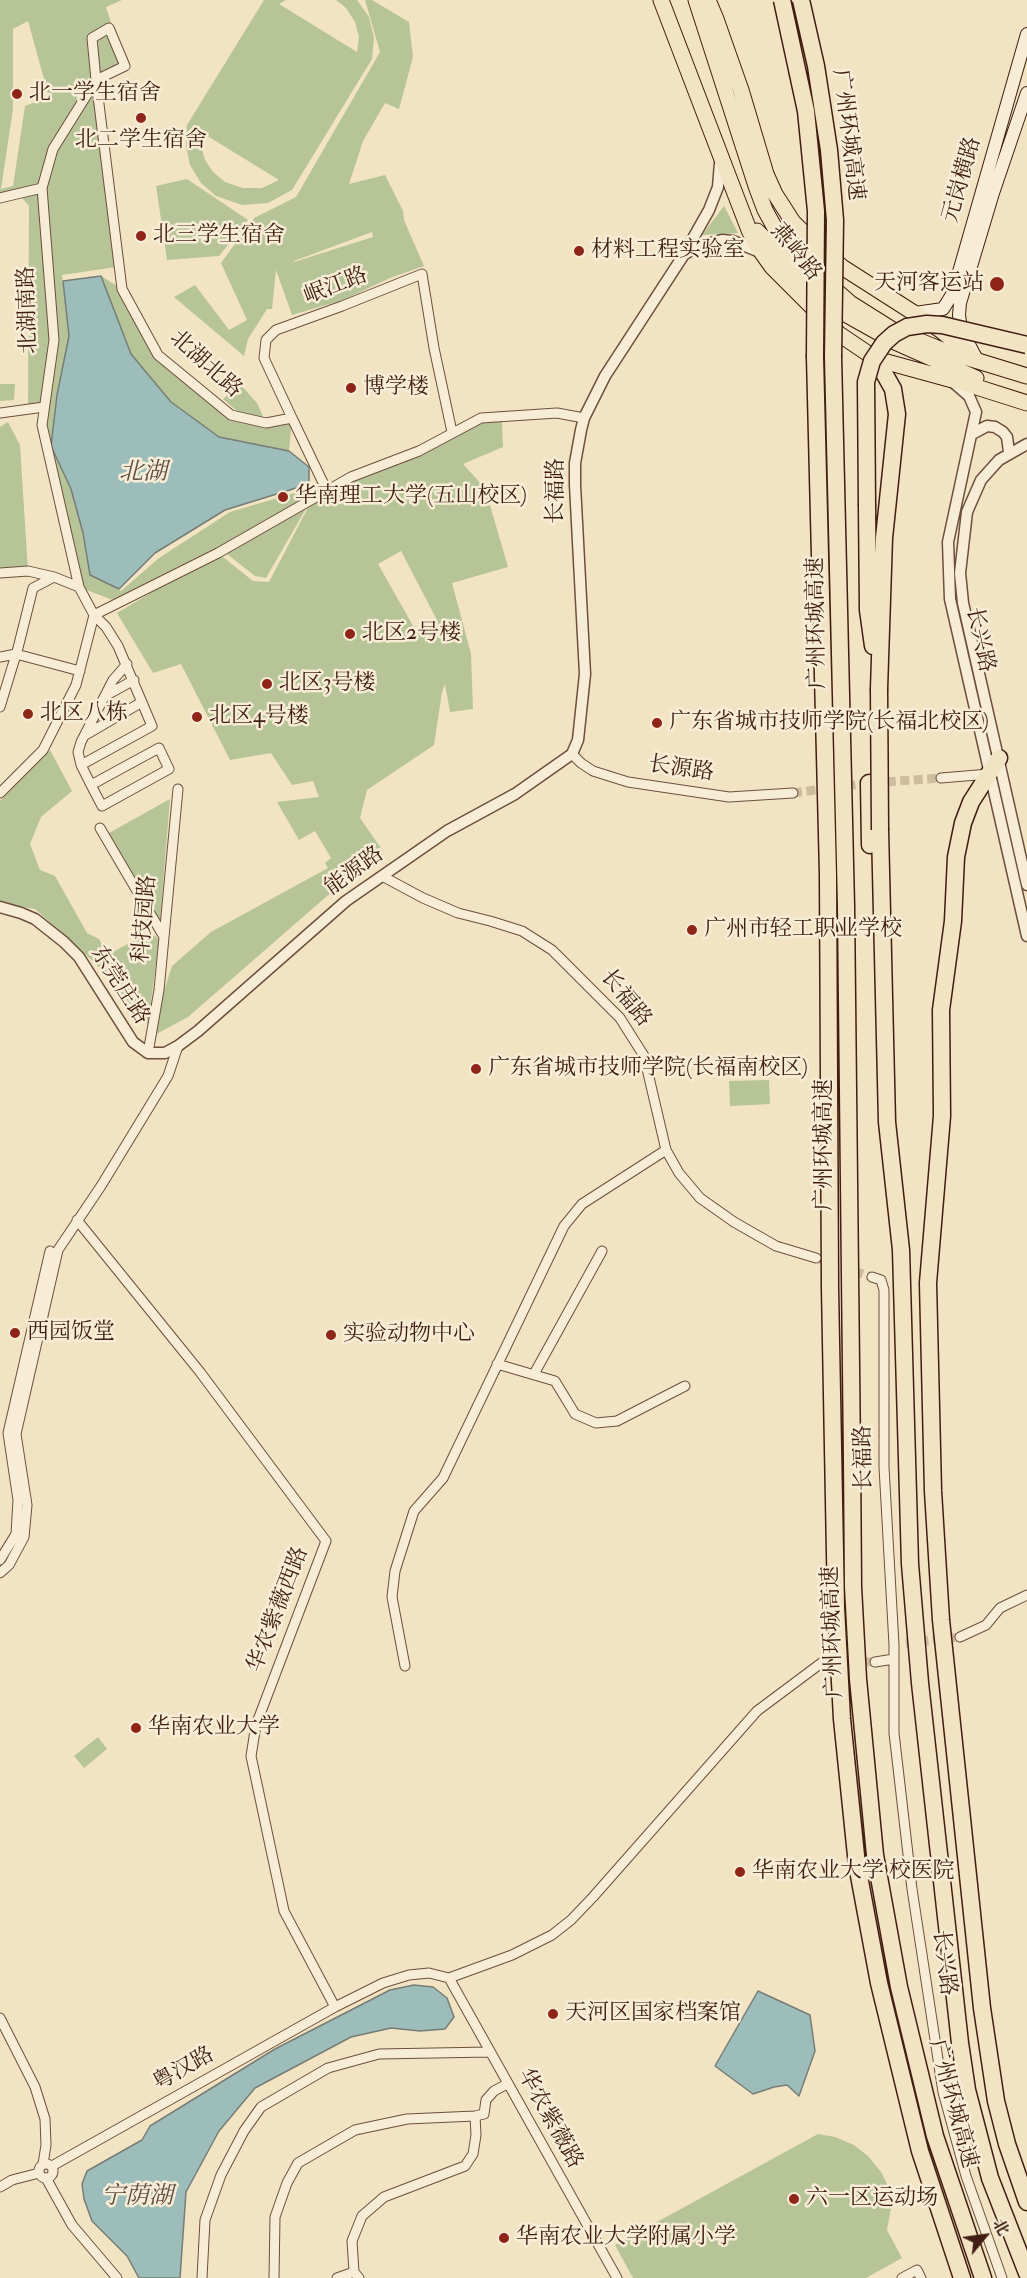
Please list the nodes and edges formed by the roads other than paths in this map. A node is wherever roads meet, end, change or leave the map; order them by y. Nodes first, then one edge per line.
1 (660, 0) edge
2 (696, 0) edge
3 (708, 0) edge
4 (782, 0) edge
5 (801, 0) edge
6 (1027, 34) edge
7 (96, 80) junction
8 (1027, 93) edge
9 (720, 153) junction
10 (42, 188) junction
11 (0, 198) edge
12 (741, 210) junction
13 (761, 252) junction
14 (683, 256) junction
15 (958, 294) junction
16 (915, 313) junction
17 (1027, 345) edge
18 (876, 359) junction
19 (978, 361) junction
20 (932, 374) junction
21 (1027, 376) edge
22 (1027, 402) edge
23 (44, 408) junction
24 (0, 413) edge
25 (292, 418) junction
26 (584, 418) junction
27 (452, 432) junction
28 (972, 434) junction
29 (1027, 444) edge
30 (1009, 452) junction
31 (327, 491) junction
32 (0, 573) edge
33 (54, 577) junction
34 (79, 587) junction
35 (94, 615) junction
36 (16, 654) junction
37 (0, 657) edge
38 (127, 664) junction
39 (80, 671) junction
40 (134, 680) junction
41 (879, 689) junction
42 (105, 696) junction
43 (142, 702) junction
44 (0, 707) edge
45 (85, 735) junction
46 (572, 753) junction
47 (999, 758) junction
48 (81, 765) junction
49 (989, 774) junction
50 (941, 778) tunnel mouth
51 (869, 783) dead end
52 (91, 785) junction
53 (178, 789) dead end
54 (0, 793) edge
55 (793, 794) tunnel mouth
56 (100, 828) dead end
57 (382, 876) junction
58 (1027, 885) edge
59 (0, 908) edge
60 (1027, 936) edge
61 (164, 937) junction
62 (178, 1046) junction
63 (148, 1053) junction
64 (886, 1064) junction
65 (666, 1150) junction
66 (77, 1220) junction
67 (602, 1251) dead end
68 (816, 1258) tunnel mouth
69 (872, 1278) tunnel mouth
70 (497, 1364) junction
71 (534, 1374) junction
72 (685, 1386) dead end
73 (8, 1432) edge
74 (20, 1536) junction
75 (0, 1560) edge
76 (0, 1572) edge
77 (1027, 1595) edge
78 (960, 1637) tunnel mouth
79 (906, 1643) tunnel mouth
80 (894, 1645) junction
81 (894, 1659) junction
82 (824, 1661) tunnel mouth
83 (875, 1662) tunnel mouth
84 (405, 1666) dead end
85 (448, 1978) junction
86 (334, 2007) junction
87 (0, 2018) edge
88 (490, 2052) junction
89 (507, 2084) junction
90 (475, 2116) junction
91 (935, 2136) junction
92 (45, 2170) junction
93 (0, 2187) edge
94 (1027, 2202) edge
95 (1027, 2273) edge
96 (919, 2274) edge
97 (357, 2275) edge
98 (117, 2278) edge
99 (202, 2278) edge
100 (274, 2278) edge
101 (337, 2278) edge
102 (617, 2278) edge
103 (902, 2278) edge
104 (962, 2278) edge
105 (983, 2278) edge
106 (988, 2278) edge
107 (1002, 2278) edge

1 - 9 highway, 燕岭路
2 - 19 highway, 燕岭路
3 - 16 highway
4 - 104 highway, 广州环城高速, bridge
5 - 91 highway, 广州环城高速, bridge
6 - 15 main road, 元岗横路
7 - 7 street
7 - 10 street, 北湖南路
7 - 25 street, 北湖北路
8 - 15 main road, 元岗横路
9 - 12 highway, 燕岭路
9 - 14 street, 长福路
10 - 11 street
10 - 23 street, 北湖南路
12 - 13 highway, 燕岭路
12 - 22 highway
13 - 14 street
13 - 18 highway, 燕岭路
14 - 26 street, 长福路
15 - 16 main road
15 - 19 main road, 元岗横路
16 - 19 highway
17 - 41 highway, bridge
18 - 20 highway, 燕岭路
18 - 41 highway
19 - 21 highway, 燕岭路
20 - 22 highway, 燕岭路
20 - 28 street, 长兴路
23 - 24 street
23 - 34 street, 北湖南路
25 - 27 street, 岷江路
25 - 31 street
26 - 27 street
26 - 46 street, 长福路
27 - 31 street
28 - 30 street
28 - 49 street, 长兴路
29 - 30 street, 长兴路
30 - 47 street, 长兴路
31 - 35 street
32 - 33 street
33 - 34 street
33 - 36 street
34 - 35 street, 北湖南路
35 - 38 street, 北湖南路
35 - 39 street
36 - 37 street
36 - 39 street
36 - 44 street
38 - 40 street, 北湖南路
38 - 42 street
39 - 54 street
40 - 42 street
40 - 43 street, 北湖南路
41 - 64 highway, bridge
42 - 45 street
43 - 45 street
43 - 48 street, 北湖南路
45 - 48 street
46 - 55 street, 长源路
46 - 57 street, 能源路
47 - 49 highway
47 - 58 street, 长兴路
48 - 52 street
49 - 50 street
49 - 60 street, 长兴路
49 - 94 highway
51 - 64 highway
52 - 52 street
53 - 61 street, 科技园路
56 - 61 street
57 - 62 street, 能源路
57 - 65 street, 长福路
59 - 63 street, 东莞庄路
61 - 63 street, 科技园路
62 - 63 street, 东莞庄路
62 - 66 street
64 - 95 highway
65 - 68 street, 长福路
65 - 70 street
66 - 73 street
66 - 86 street, 华农紫薇西路
67 - 71 street
69 - 80 street, 长福路
70 - 71 street
70 - 84 street
71 - 72 street
73 - 74 street
74 - 75 street
74 - 76 street
77 - 78 street
79 - 80 street
80 - 81 street, 长兴路
81 - 83 street
81 - 107 street, 长兴路
82 - 85 street
85 - 86 street, 粤汉路
85 - 88 street, 华农紫薇路
86 - 92 street, 粤汉路
87 - 92 street
88 - 89 street, 华农紫薇路
88 - 99 street
89 - 90 street
89 - 102 street, 华农紫薇路
90 - 97 street
90 - 100 street
91 - 105 highway, 广州环城高速
91 - 106 highway
92 - 93 street, 粤汉路
92 - 98 street
96 - 103 street
97 - 101 street

